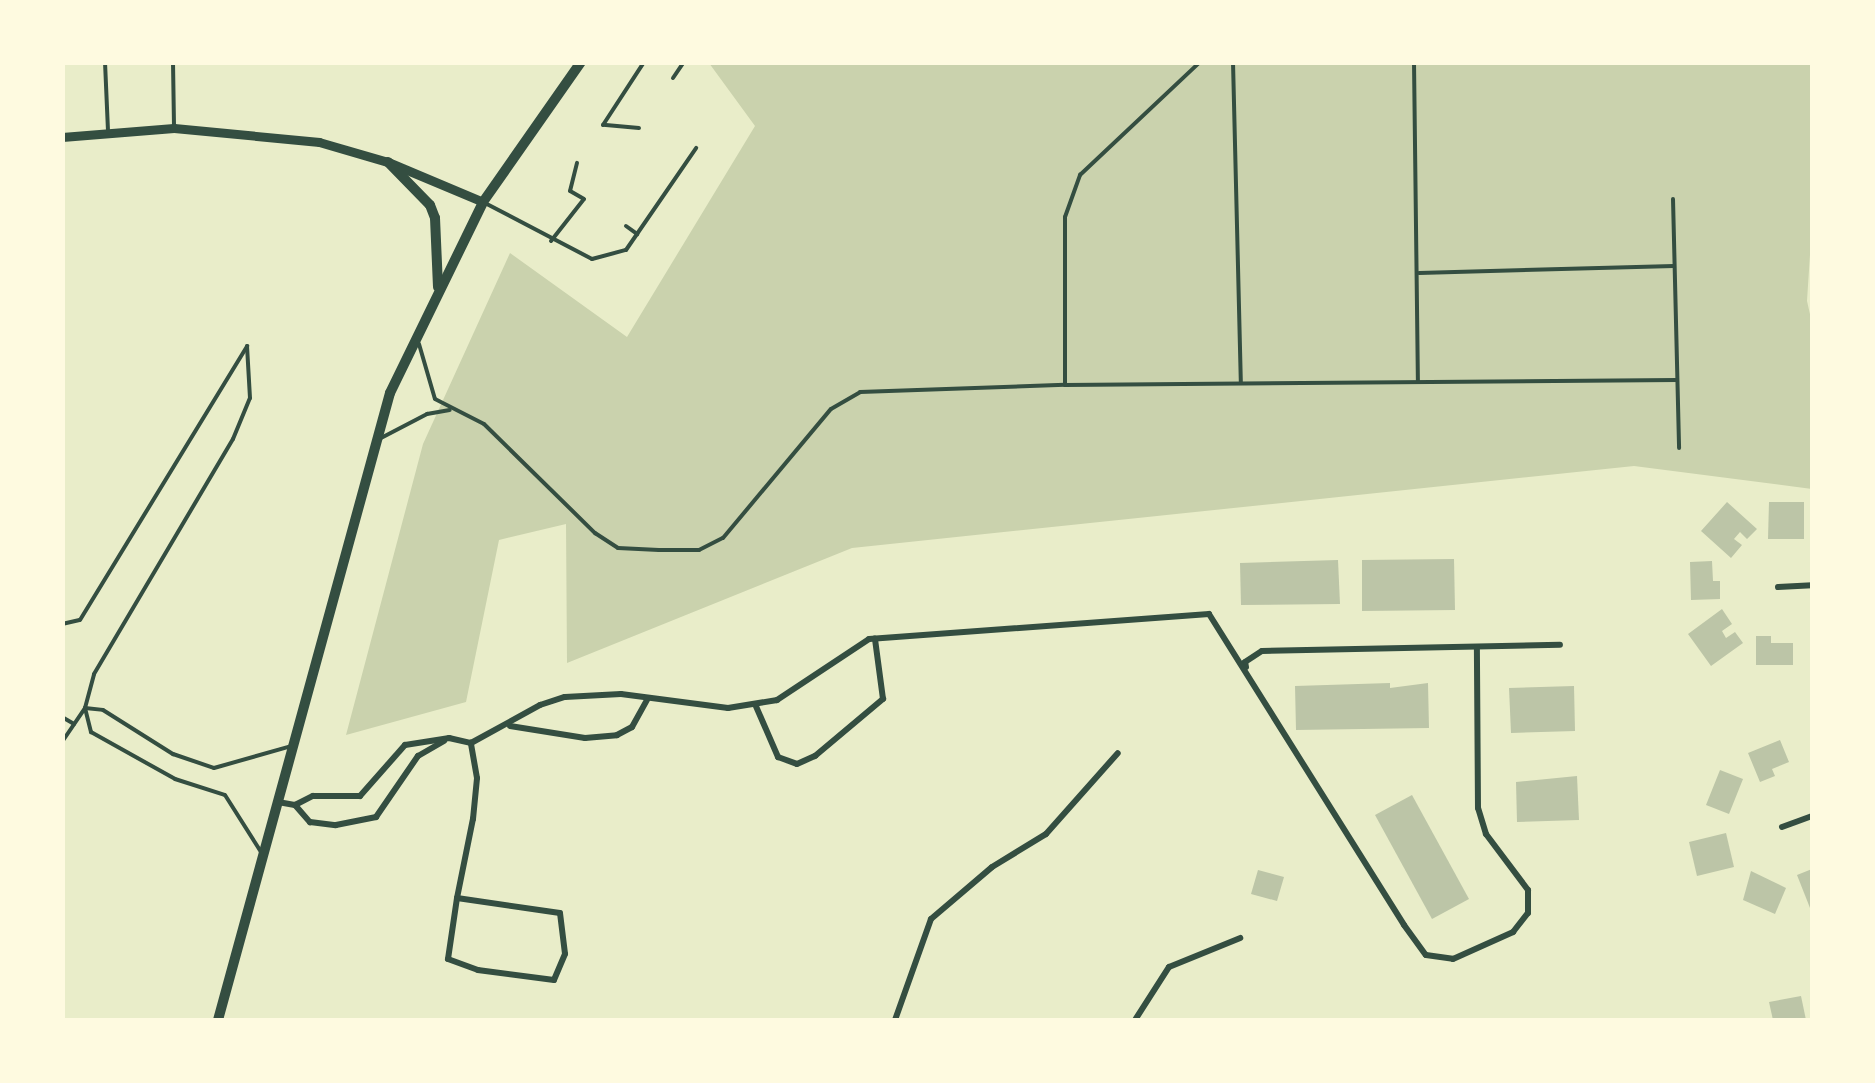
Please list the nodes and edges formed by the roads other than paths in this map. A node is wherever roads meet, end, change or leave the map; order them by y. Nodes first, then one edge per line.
1 (105, 62) edge
2 (173, 62) edge
3 (582, 62) edge
4 (644, 62) edge
5 (1200, 62) edge
6 (1233, 62) edge
7 (1414, 62) edge
8 (683, 64) edge
9 (673, 78) dead end
10 (174, 128) junction
11 (639, 128) dead end
12 (108, 131) junction
13 (62, 137) edge
14 (696, 148) dead end
15 (388, 162) junction
16 (578, 163) dead end
17 (1673, 198) dead end
18 (483, 202) junction
19 (626, 226) dead end
20 (637, 234) junction
21 (551, 241) junction
22 (1674, 266) junction
23 (1417, 273) junction
24 (438, 290) junction
25 (416, 335) junction
26 (1677, 380) junction
27 (1418, 381) junction
28 (1241, 384) junction
29 (1065, 385) junction
30 (450, 410) junction
31 (376, 441) junction
32 (1679, 448) dead end
33 (1812, 584) edge
34 (1778, 587) dead end
35 (62, 624) edge
36 (874, 639) junction
37 (1560, 645) dead end
38 (1477, 647) junction
39 (1250, 677) junction
40 (647, 700) junction
41 (756, 704) junction
42 (85, 708) junction
43 (62, 717) edge
44 (74, 724) junction
45 (508, 725) junction
46 (449, 738) junction
47 (62, 742) edge
48 (472, 743) junction
49 (292, 746) junction
50 (1118, 754) dead end
51 (278, 802) junction
52 (295, 804) junction
53 (1812, 816) edge
54 (1782, 827) dead end
55 (263, 856) junction
56 (457, 898) junction
57 (1240, 938) dead end
58 (218, 1020) edge
59 (895, 1020) edge
60 (1136, 1020) edge

1 - 12 lane
2 - 10 lane
3 - 18 main road
4 - 11 lane
5 - 29 lane
6 - 28 lane
7 - 23 lane
8 - 9 lane
10 - 12 street
10 - 15 street
12 - 13 street
14 - 20 lane
15 - 18 street
15 - 24 main road
16 - 21 lane
17 - 22 lane
18 - 21 lane
18 - 24 main road
19 - 20 lane
20 - 21 lane
22 - 23 lane
22 - 26 lane
23 - 27 lane
24 - 25 main road
25 - 30 lane
25 - 31 main road
26 - 27 lane
26 - 32 lane
27 - 28 lane
28 - 29 lane
29 - 30 lane
30 - 31 lane
31 - 49 main road
33 - 34 street
35 - 42 lane
36 - 39 street
36 - 41 street
36 - 41 street
37 - 38 street
38 - 39 street
38 - 39 street
40 - 41 street
40 - 45 street
40 - 45 street
42 - 44 lane
42 - 49 lane
42 - 55 lane
43 - 44 lane
44 - 47 lane
45 - 48 street
46 - 48 street
46 - 52 street
46 - 52 street
48 - 56 street
49 - 51 main road
50 - 59 street
51 - 52 street
51 - 55 main road
53 - 54 street
55 - 58 main road
56 - 56 street
57 - 60 street

